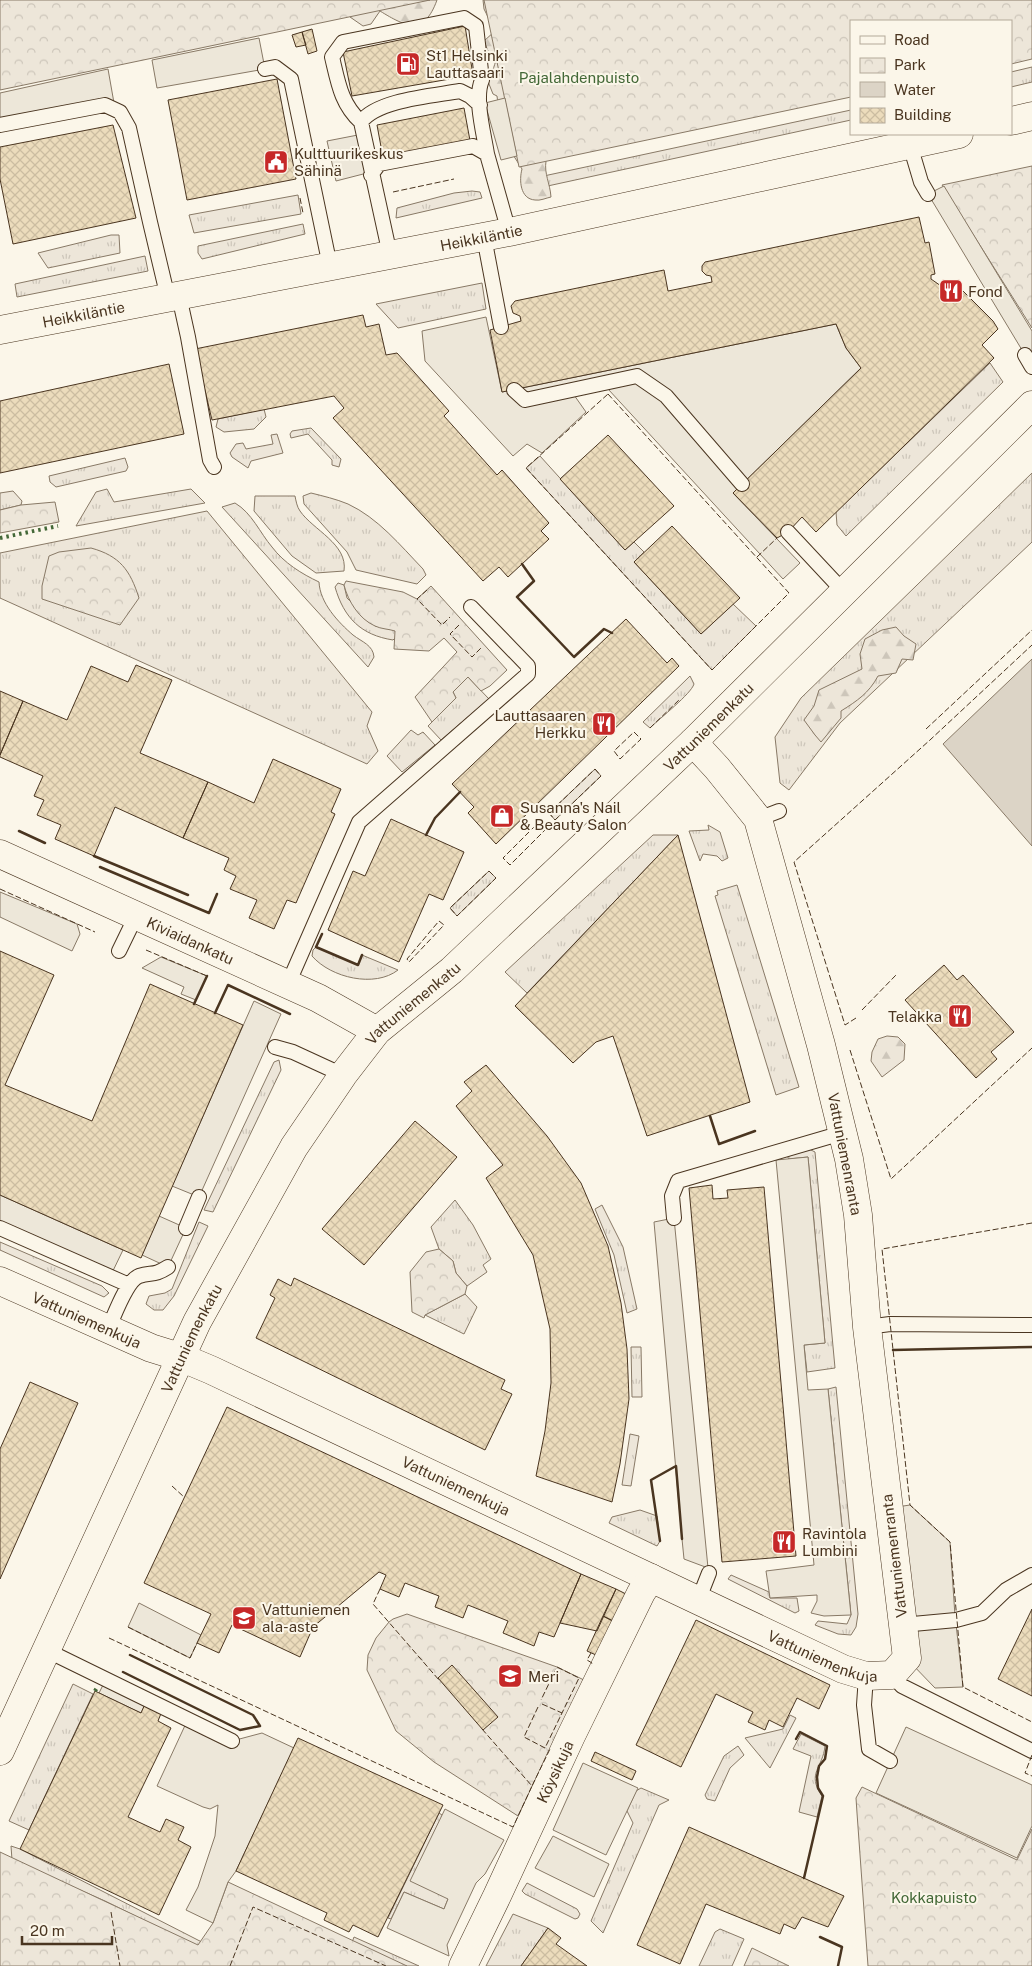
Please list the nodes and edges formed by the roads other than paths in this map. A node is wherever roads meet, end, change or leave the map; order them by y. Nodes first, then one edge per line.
1 (265, 69) dead end
2 (480, 105) junction
3 (1032, 116) edge
4 (1012, 121) edge
5 (361, 122) junction
6 (0, 125) edge
7 (955, 135) edge
8 (910, 145) junction
9 (487, 154) junction
10 (371, 175) junction
11 (928, 194) dead end
12 (496, 235) junction
13 (390, 255) junction
14 (330, 266) junction
15 (173, 297) junction
16 (500, 327) dead end
17 (0, 330) edge
18 (514, 390) dead end
19 (1032, 405) edge
20 (214, 467) dead end
21 (742, 484) dead end
22 (788, 532) dead end
23 (845, 593) junction
24 (471, 607) dead end
25 (693, 742) junction
26 (0, 854) edge
27 (136, 916) junction
28 (119, 951) dead end
29 (288, 984) junction
30 (377, 1032) junction
31 (276, 1047) dead end
32 (343, 1075) junction
33 (842, 1133) junction
34 (200, 1197) dead end
35 (674, 1218) dead end
36 (0, 1228) edge
37 (186, 1228) dead end
38 (168, 1267) dead end
39 (0, 1281) edge
40 (129, 1285) junction
41 (1032, 1325) edge
42 (867, 1327) junction
43 (108, 1329) junction
44 (180, 1357) junction
45 (709, 1573) dead end
46 (1032, 1575) edge
47 (650, 1578) junction
48 (698, 1601) junction
49 (902, 1625) junction
50 (46, 1650) junction
51 (888, 1669) junction
52 (232, 1741) dead end
53 (0, 1751) edge
54 (1032, 1751) edge
55 (890, 1761) dead end
56 (459, 1961) edge

1 - 14 lane
2 - 5 lane
2 - 5 lane
2 - 9 lane
3 - 4 street
5 - 10 lane
6 - 15 lane
7 - 8 street, Heikkiläntie
8 - 11 lane
8 - 12 street, Heikkiläntie
9 - 10 lane
9 - 12 lane
10 - 13 lane
12 - 13 street, Heikkiläntie
12 - 16 lane
13 - 14 street, Heikkiläntie
14 - 15 street, Heikkiläntie
15 - 17 street, Heikkiläntie
15 - 20 lane
18 - 21 lane
19 - 23 street, Vattuniemenkatu
22 - 23 lane
23 - 25 street, Vattuniemenkatu
24 - 29 lane
25 - 30 street, Vattuniemenkatu
25 - 33 street, Vattuniemenranta
26 - 27 street, Kiviaidankatu
27 - 28 lane
27 - 29 street, Kiviaidankatu
29 - 30 street, Kiviaidankatu
30 - 32 street, Vattuniemenkatu
31 - 32 lane
32 - 44 street, Vattuniemenkatu
33 - 35 lane
33 - 42 street, Vattuniemenranta
34 - 37 lane
36 - 40 lane
38 - 40 lane
39 - 43 street, Vattuniemenkuja
40 - 43 lane
41 - 42 lane
42 - 49 street, Vattuniemenranta
43 - 44 street, Vattuniemenkuja
44 - 47 street, Vattuniemenkuja
44 - 50 street, Vattuniemenkatu
45 - 48 lane
46 - 49 lane
47 - 48 street, Vattuniemenkuja
47 - 56 street, Köysikuja
48 - 51 street, Vattuniemenkuja
49 - 51 street, Vattuniemenranta
50 - 52 lane
50 - 53 street, Vattuniemenkatu
51 - 54 lane
51 - 55 lane

